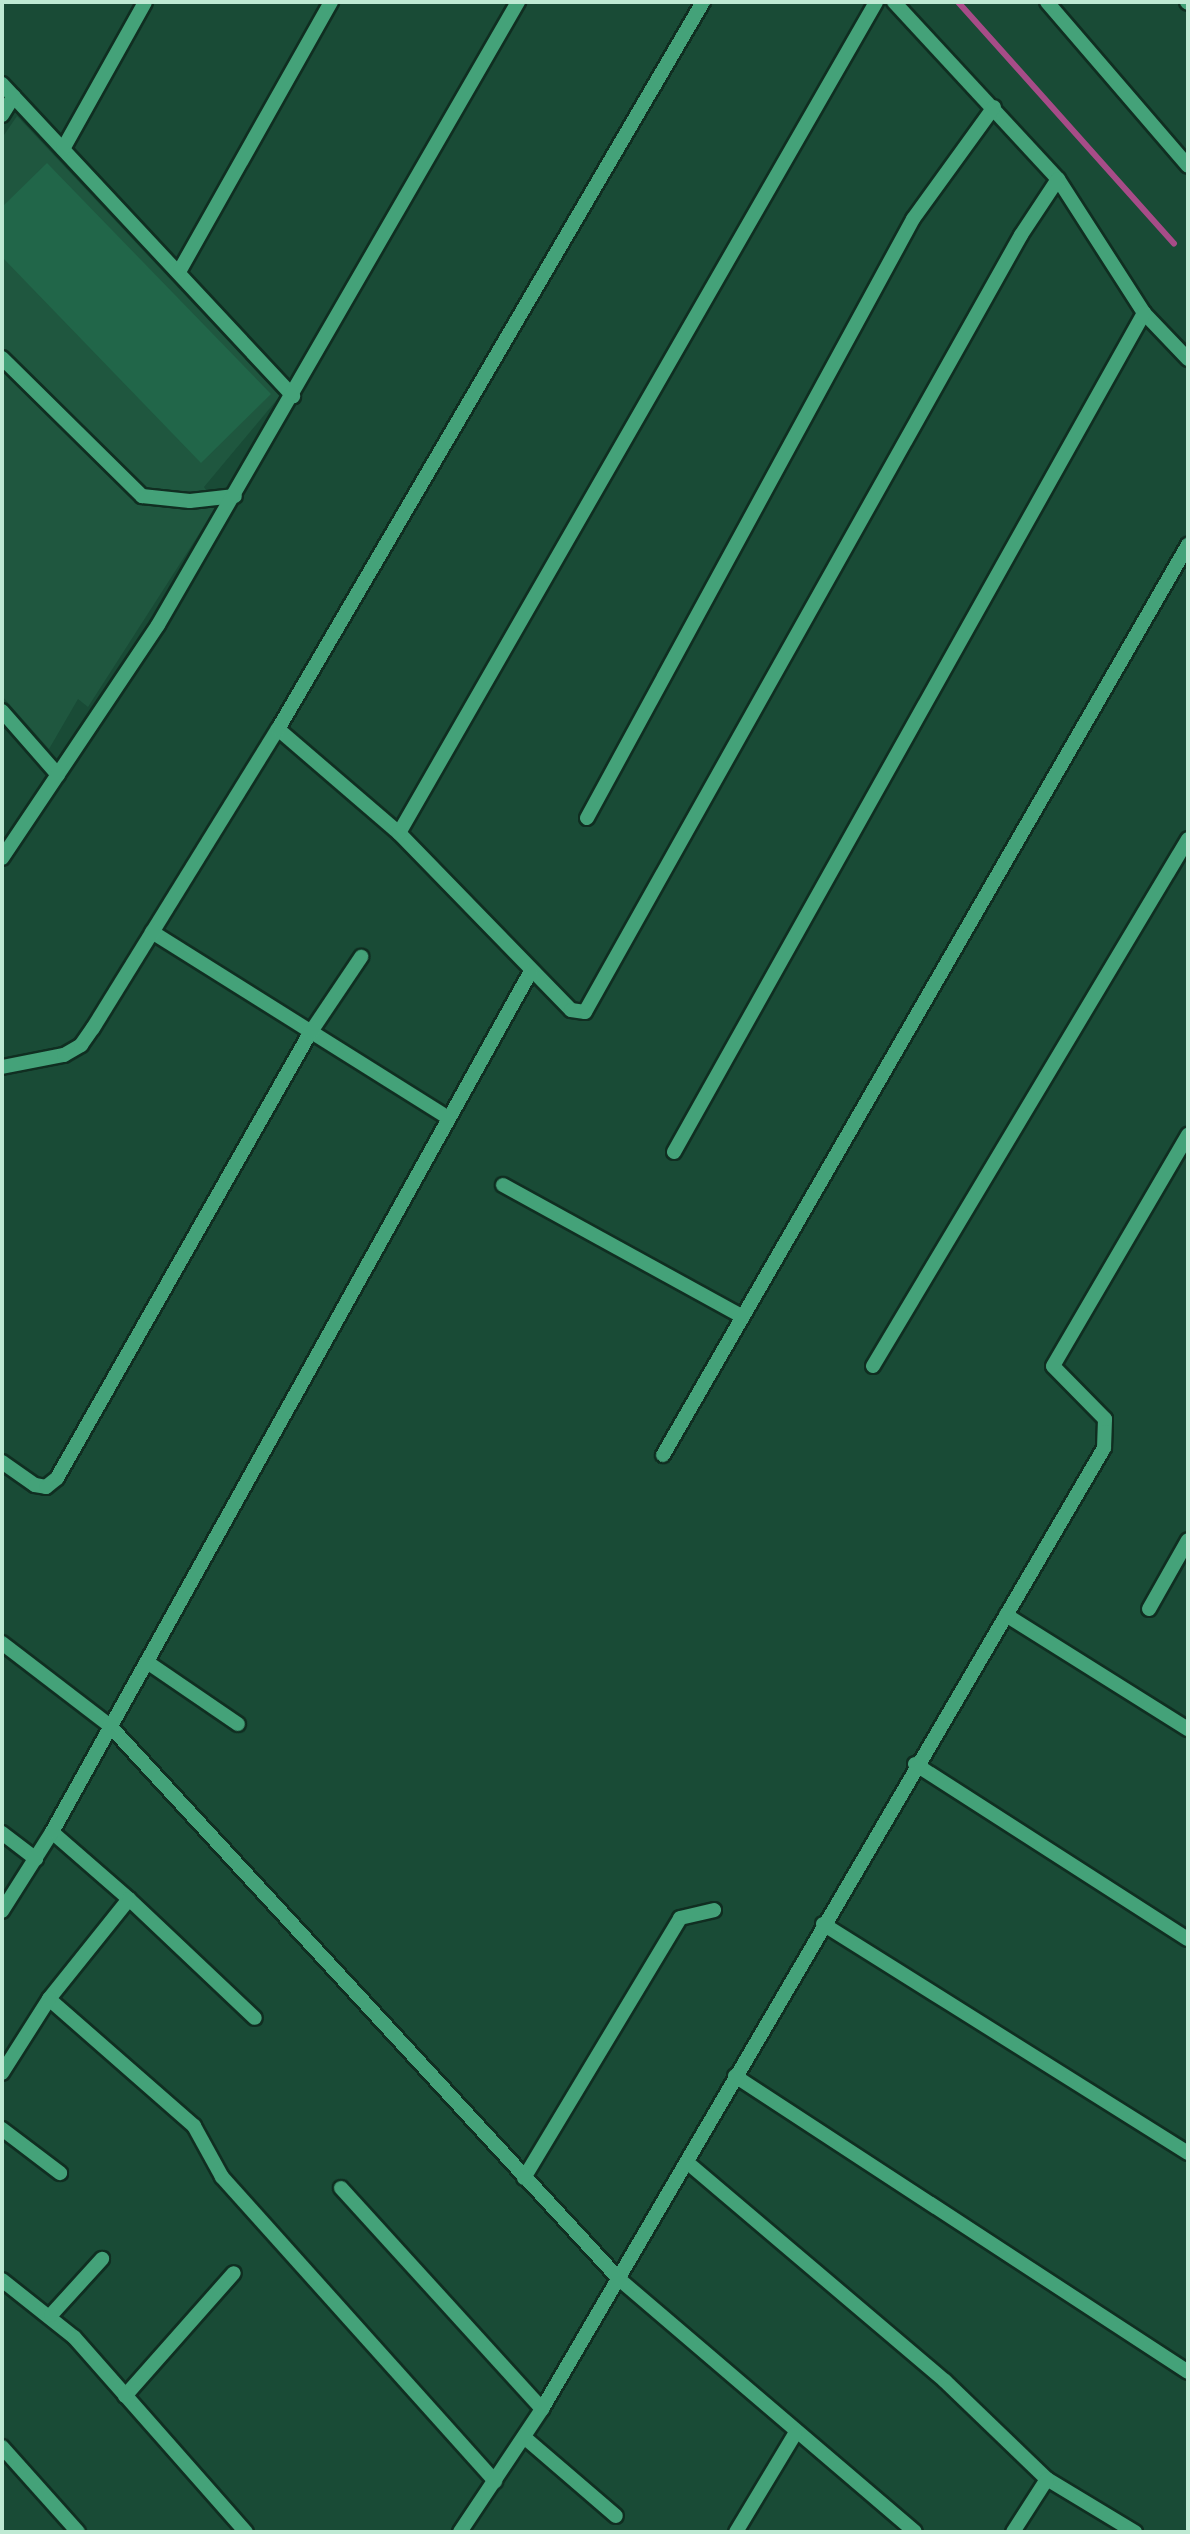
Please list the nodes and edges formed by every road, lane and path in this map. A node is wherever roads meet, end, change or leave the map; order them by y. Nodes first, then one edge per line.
1 (145, 2) edge
2 (331, 2) edge
3 (518, 2) edge
4 (703, 2) edge
5 (876, 2) edge
6 (894, 2) edge
7 (1047, 2) edge
8 (2, 84) edge
9 (14, 96) junction
10 (994, 107) junction
11 (2, 115) edge
12 (63, 149) junction
13 (1188, 166) edge
14 (1058, 179) junction
15 (180, 270) junction
16 (1144, 313) junction
17 (2, 358) edge
18 (1188, 359) edge
19 (293, 396) junction
20 (235, 496) junction
21 (1188, 545) edge
22 (2, 711) edge
23 (278, 729) junction
24 (58, 775) junction
25 (587, 818) dead end
26 (399, 833) junction
27 (1188, 839) edge
28 (2, 858) edge
29 (152, 932) junction
30 (361, 957) dead end
31 (531, 971) junction
32 (310, 1033) junction
33 (2, 1067) edge
34 (447, 1117) junction
35 (1188, 1135) edge
36 (674, 1152) dead end
37 (503, 1185) dead end
38 (741, 1316) junction
39 (873, 1366) dead end
40 (663, 1455) dead end
41 (2, 1462) edge
42 (1188, 1540) edge
43 (1149, 1609) dead end
44 (1006, 1615) junction
45 (2, 1643) edge
46 (147, 1662) junction
47 (238, 1724) dead end
48 (110, 1726) junction
49 (1188, 1729) edge
50 (915, 1764) junction
51 (52, 1832) junction
52 (2, 1833) edge
53 (36, 1859) junction
54 (129, 1899) junction
55 (714, 1910) dead end
56 (2, 1911) edge
57 (823, 1924) junction
58 (1188, 1939) edge
59 (49, 1999) junction
60 (255, 2018) dead end
61 (2, 2073) edge
62 (735, 2076) junction
63 (2, 2129) edge
64 (1188, 2153) edge
65 (688, 2163) junction
66 (60, 2173) dead end
67 (524, 2178) junction
68 (341, 2188) dead end
69 (102, 2259) dead end
70 (234, 2273) dead end
71 (619, 2279) junction
72 (2, 2280) edge
73 (51, 2315) junction
74 (1188, 2372) edge
75 (125, 2396) junction
76 (542, 2409) junction
77 (795, 2434) junction
78 (524, 2437) junction
79 (2, 2447) edge
80 (1047, 2479) junction
81 (495, 2481) junction
82 (616, 2516) dead end
83 (908, 2530) edge
84 (78, 2532) edge
85 (246, 2532) edge
86 (460, 2532) edge
87 (736, 2532) edge
88 (1013, 2532) edge
89 (1135, 2532) edge

1 - 12 street
2 - 15 street
3 - 19 street
4 - 23 street
5 - 26 street
6 - 10 street
7 - 13 street
8 - 9 street
9 - 11 street
9 - 12 street
10 - 14 street
10 - 25 street
12 - 15 street
14 - 16 street
14 - 31 street
15 - 19 street
16 - 18 street
16 - 36 street
17 - 20 street
19 - 20 street
20 - 24 street
21 - 38 street
22 - 24 street
23 - 26 street
23 - 29 street
24 - 28 street
26 - 31 street
27 - 39 street
29 - 32 street
29 - 33 street
30 - 32 street
31 - 34 street
32 - 34 street
32 - 41 street
34 - 46 street
35 - 44 street
37 - 38 street
38 - 40 street
42 - 43 street
44 - 49 street
44 - 50 street
45 - 48 street
46 - 47 street
46 - 48 street
48 - 51 street
48 - 67 street
50 - 57 street
50 - 58 street
51 - 53 street
51 - 54 street
52 - 53 street
53 - 56 street
54 - 59 street
54 - 60 street
55 - 67 street
57 - 62 street
57 - 64 street
59 - 61 street
59 - 81 street
62 - 65 street
62 - 74 street
63 - 66 street
65 - 71 street
65 - 80 street
67 - 71 street
68 - 76 street
69 - 73 street
70 - 75 street
71 - 76 street
71 - 77 street
72 - 73 street
73 - 75 street
75 - 85 street
76 - 78 street
77 - 83 street
77 - 87 street
78 - 81 street
78 - 82 street
79 - 84 street
80 - 88 street
80 - 89 street
81 - 86 street

